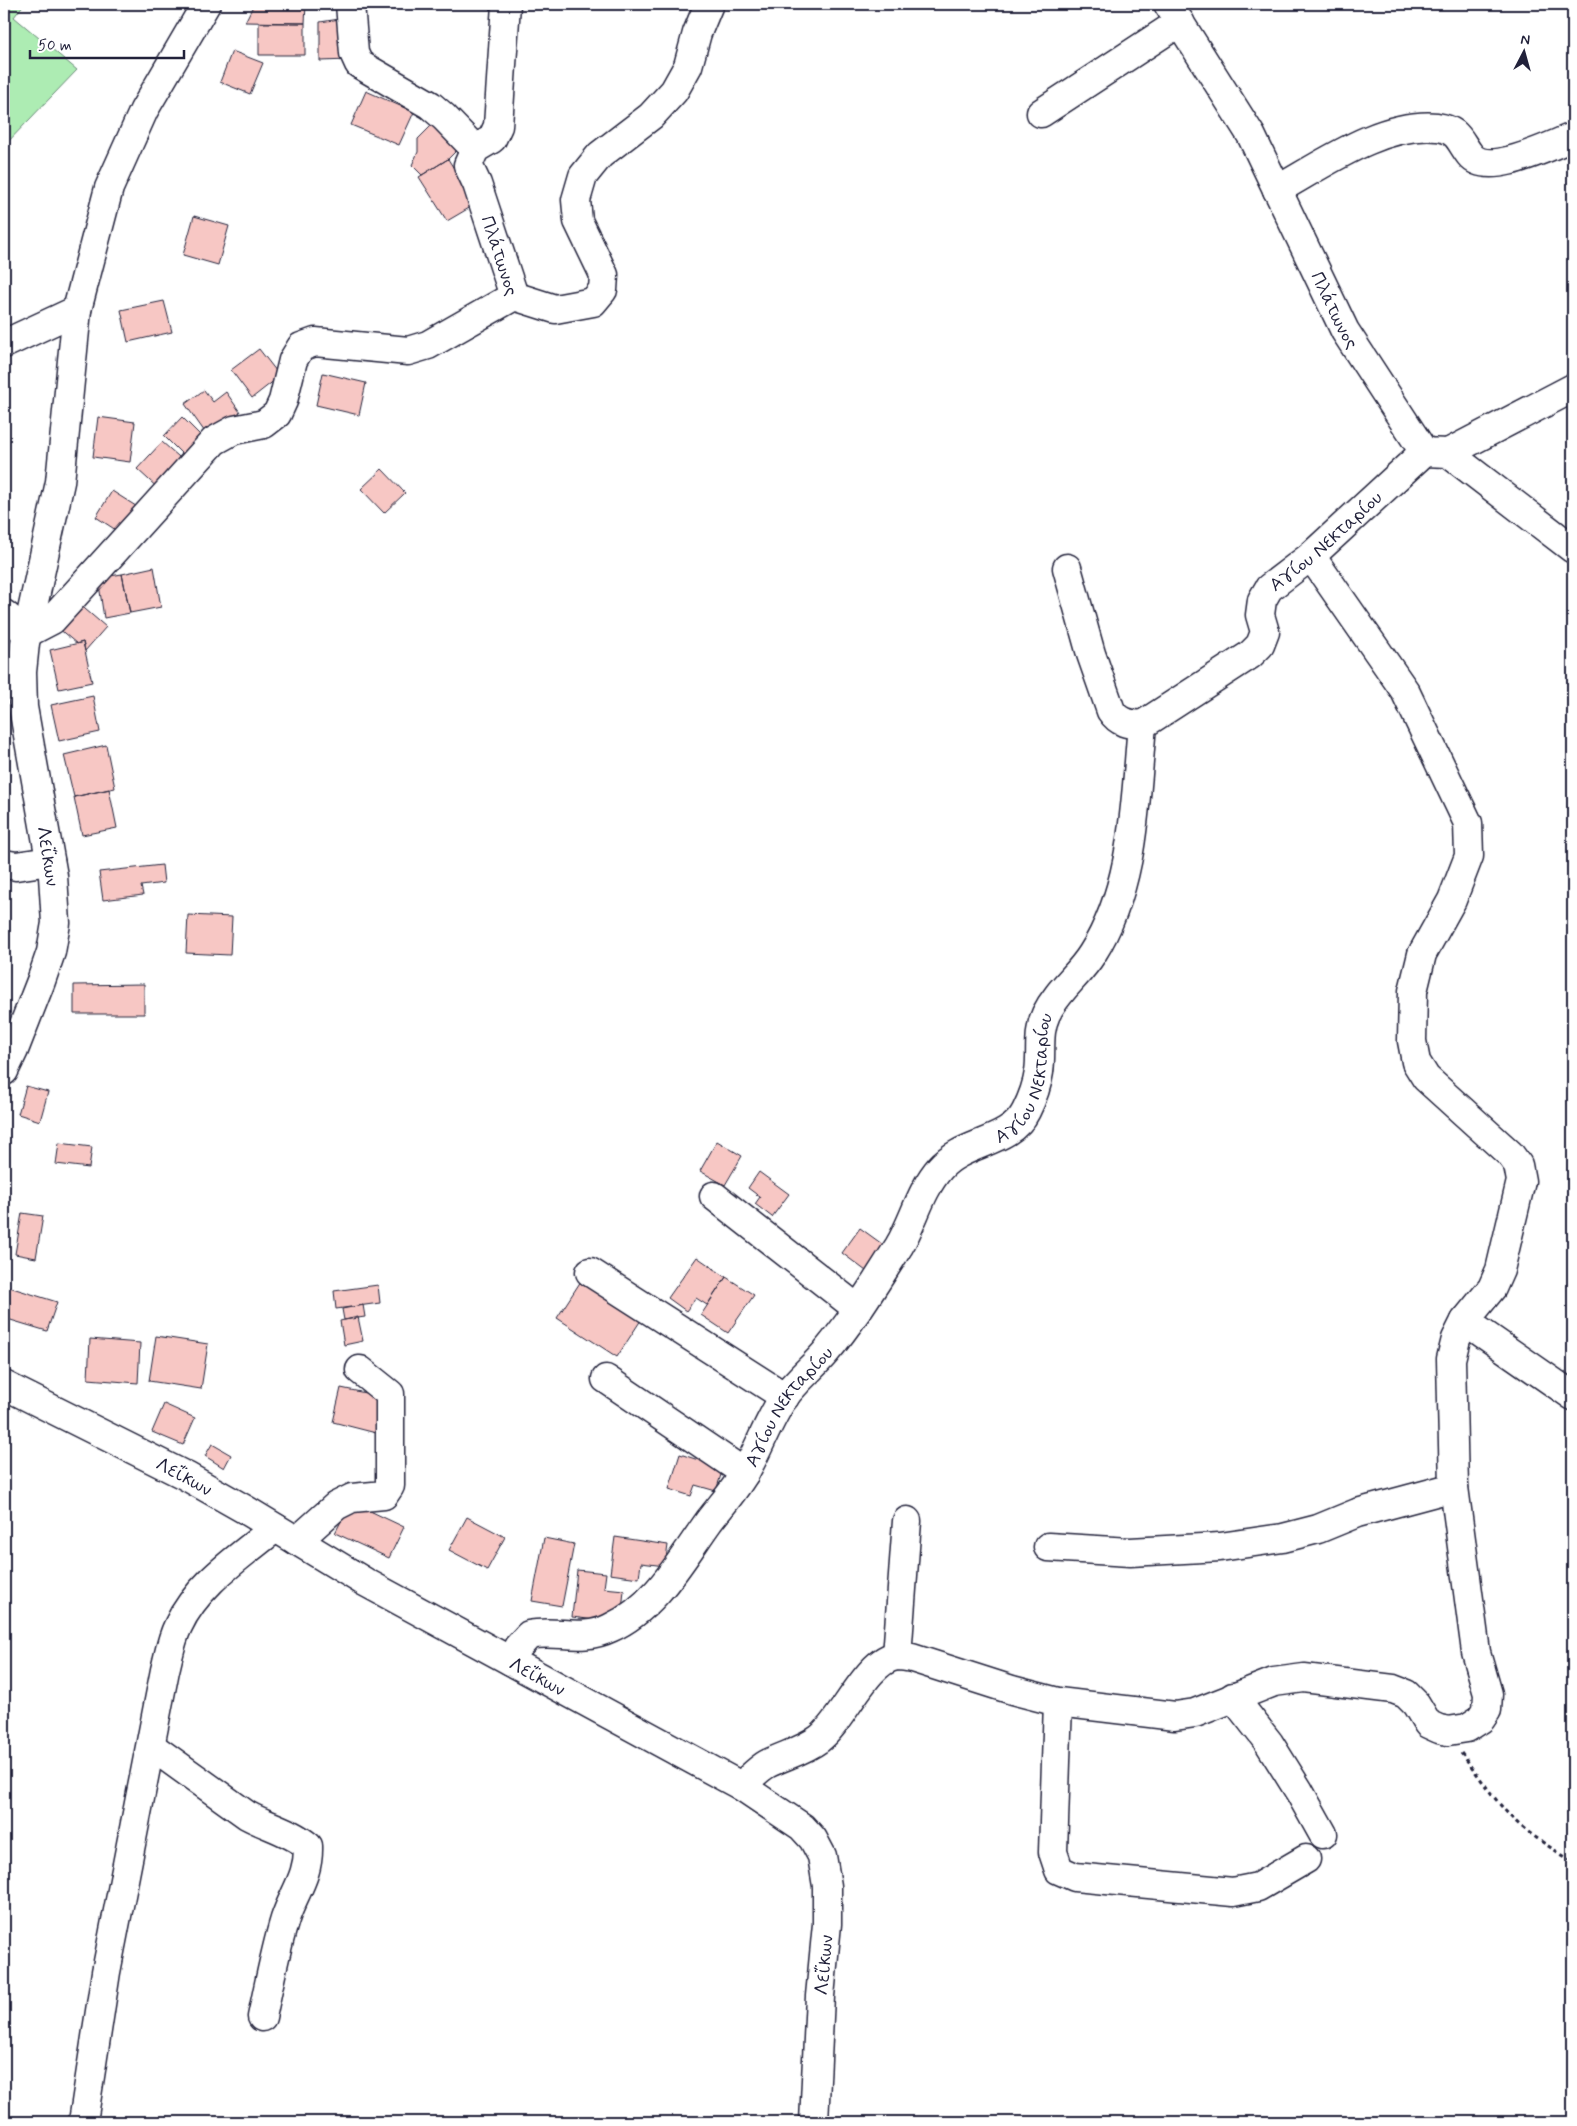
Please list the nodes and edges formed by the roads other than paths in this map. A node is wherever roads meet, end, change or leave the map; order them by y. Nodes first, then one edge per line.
1 (206, 4) edge
2 (350, 4) edge
3 (506, 4) edge
4 (709, 4) edge
5 (1174, 13) edge
6 (1041, 113) dead end
7 (1573, 137) edge
8 (475, 149) junction
9 (1277, 190) junction
10 (514, 296) junction
11 (77, 310) junction
12 (4, 344) edge
13 (1573, 388) edge
14 (1436, 452) junction
15 (1573, 549) edge
16 (1311, 556) junction
17 (1067, 568) dead end
18 (4, 614) edge
19 (28, 633) junction
20 (1142, 725) junction
21 (50, 861) junction
22 (4, 864) edge
23 (4, 1071) edge
24 (714, 1196) dead end
25 (590, 1272) dead end
26 (858, 1308) junction
27 (1465, 1321) junction
28 (360, 1370) dead end
29 (606, 1378) dead end
30 (4, 1385) edge
31 (1573, 1396) edge
32 (785, 1397) junction
33 (745, 1473) junction
34 (1454, 1487) junction
35 (907, 1521) dead end
36 (286, 1534) junction
37 (1048, 1547) dead end
38 (897, 1656) junction
39 (511, 1661) junction
40 (1233, 1697) junction
41 (1058, 1702) junction
42 (151, 1746) junction
43 (741, 1786) junction
44 (1324, 1834) dead end
45 (1306, 1858) dead end
46 (262, 2018) dead end
47 (83, 2122) edge
48 (814, 2122) edge

1 - 11 street, Λεΐκων
2 - 8 street
3 - 8 street
4 - 10 street, Πλάτωνος
5 - 6 street
5 - 9 street, Πλάτωνος
7 - 9 street
8 - 10 street, Πλάτωνος
9 - 14 street, Πλάτωνος
10 - 19 street
11 - 12 street
11 - 19 street, Λεΐκων
13 - 14 street, Αγίου Νεκταρίου
14 - 15 street, Πλάτωνος
14 - 16 street, Αγίου Νεκταρίου
16 - 20 street, Αγίου Νεκταρίου
16 - 27 street
17 - 20 street
18 - 19 street
19 - 21 street, Λεΐκων
20 - 26 street, Αγίου Νεκταρίου
21 - 22 street
21 - 23 street, Λεΐκων
24 - 26 street
25 - 32 street
26 - 32 street, Αγίου Νεκταρίου
27 - 31 street
27 - 34 street
28 - 36 street
29 - 33 street
30 - 36 street, Λεΐκων
32 - 33 street, Αγίου Νεκταρίου
33 - 39 street, Αγίου Νεκταρίου
34 - 37 street
34 - 40 street
35 - 38 street
36 - 39 street, Λεΐκων
36 - 42 street
38 - 41 street
38 - 43 street
39 - 43 street, Λεΐκων
40 - 41 street
40 - 44 street
41 - 45 street
42 - 46 street
42 - 47 street
43 - 48 street, Λεΐκων

